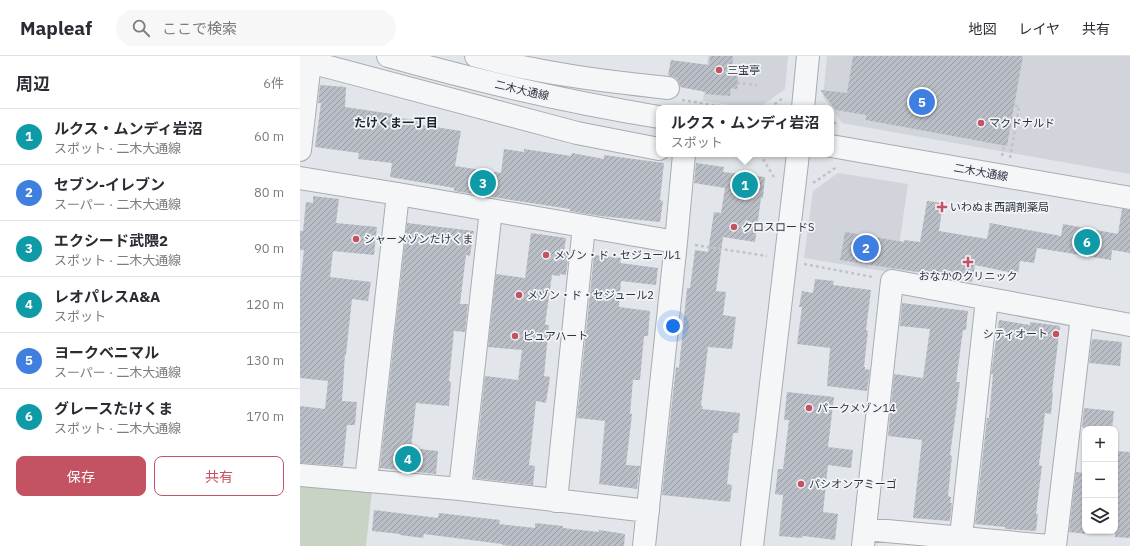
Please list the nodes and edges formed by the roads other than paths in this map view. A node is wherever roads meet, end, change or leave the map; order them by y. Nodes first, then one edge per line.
1 (388, 56) edge
2 (476, 56) edge
3 (808, 56) edge
4 (305, 60) edge
5 (668, 88) dead end
6 (795, 102) edge
7 (656, 116) edge
8 (656, 148) edge
9 (300, 150) edge
10 (834, 154) edge
11 (684, 157) edge
12 (798, 157) edge
13 (300, 178) edge
14 (398, 194) junction
15 (1130, 198) edge
16 (491, 210) junction
17 (584, 226) junction
18 (676, 242) junction
19 (988, 299) junction
20 (1082, 316) junction
21 (1130, 325) edge
22 (300, 474) edge
23 (366, 481) junction
24 (460, 489) junction
25 (556, 501) junction
26 (648, 511) junction
27 (961, 537) junction
28 (864, 538) edge
29 (644, 546) edge
30 (752, 546) edge
31 (1049, 546) edge
32 (1056, 546) edge

1 - 7 street, 二木大通線
2 - 5 street
3 - 6 street
4 - 8 street
4 - 9 street
10 - 15 street, 二木大通線
11 - 18 street
12 - 30 street
13 - 14 street
14 - 16 street
14 - 23 street
16 - 17 street
16 - 24 street
17 - 18 street
17 - 25 street
18 - 26 street
19 - 20 street
19 - 27 street
19 - 28 street
20 - 21 street
20 - 32 street
22 - 23 street
23 - 24 street
24 - 25 street
25 - 26 street
26 - 29 street
27 - 28 street
27 - 31 street

